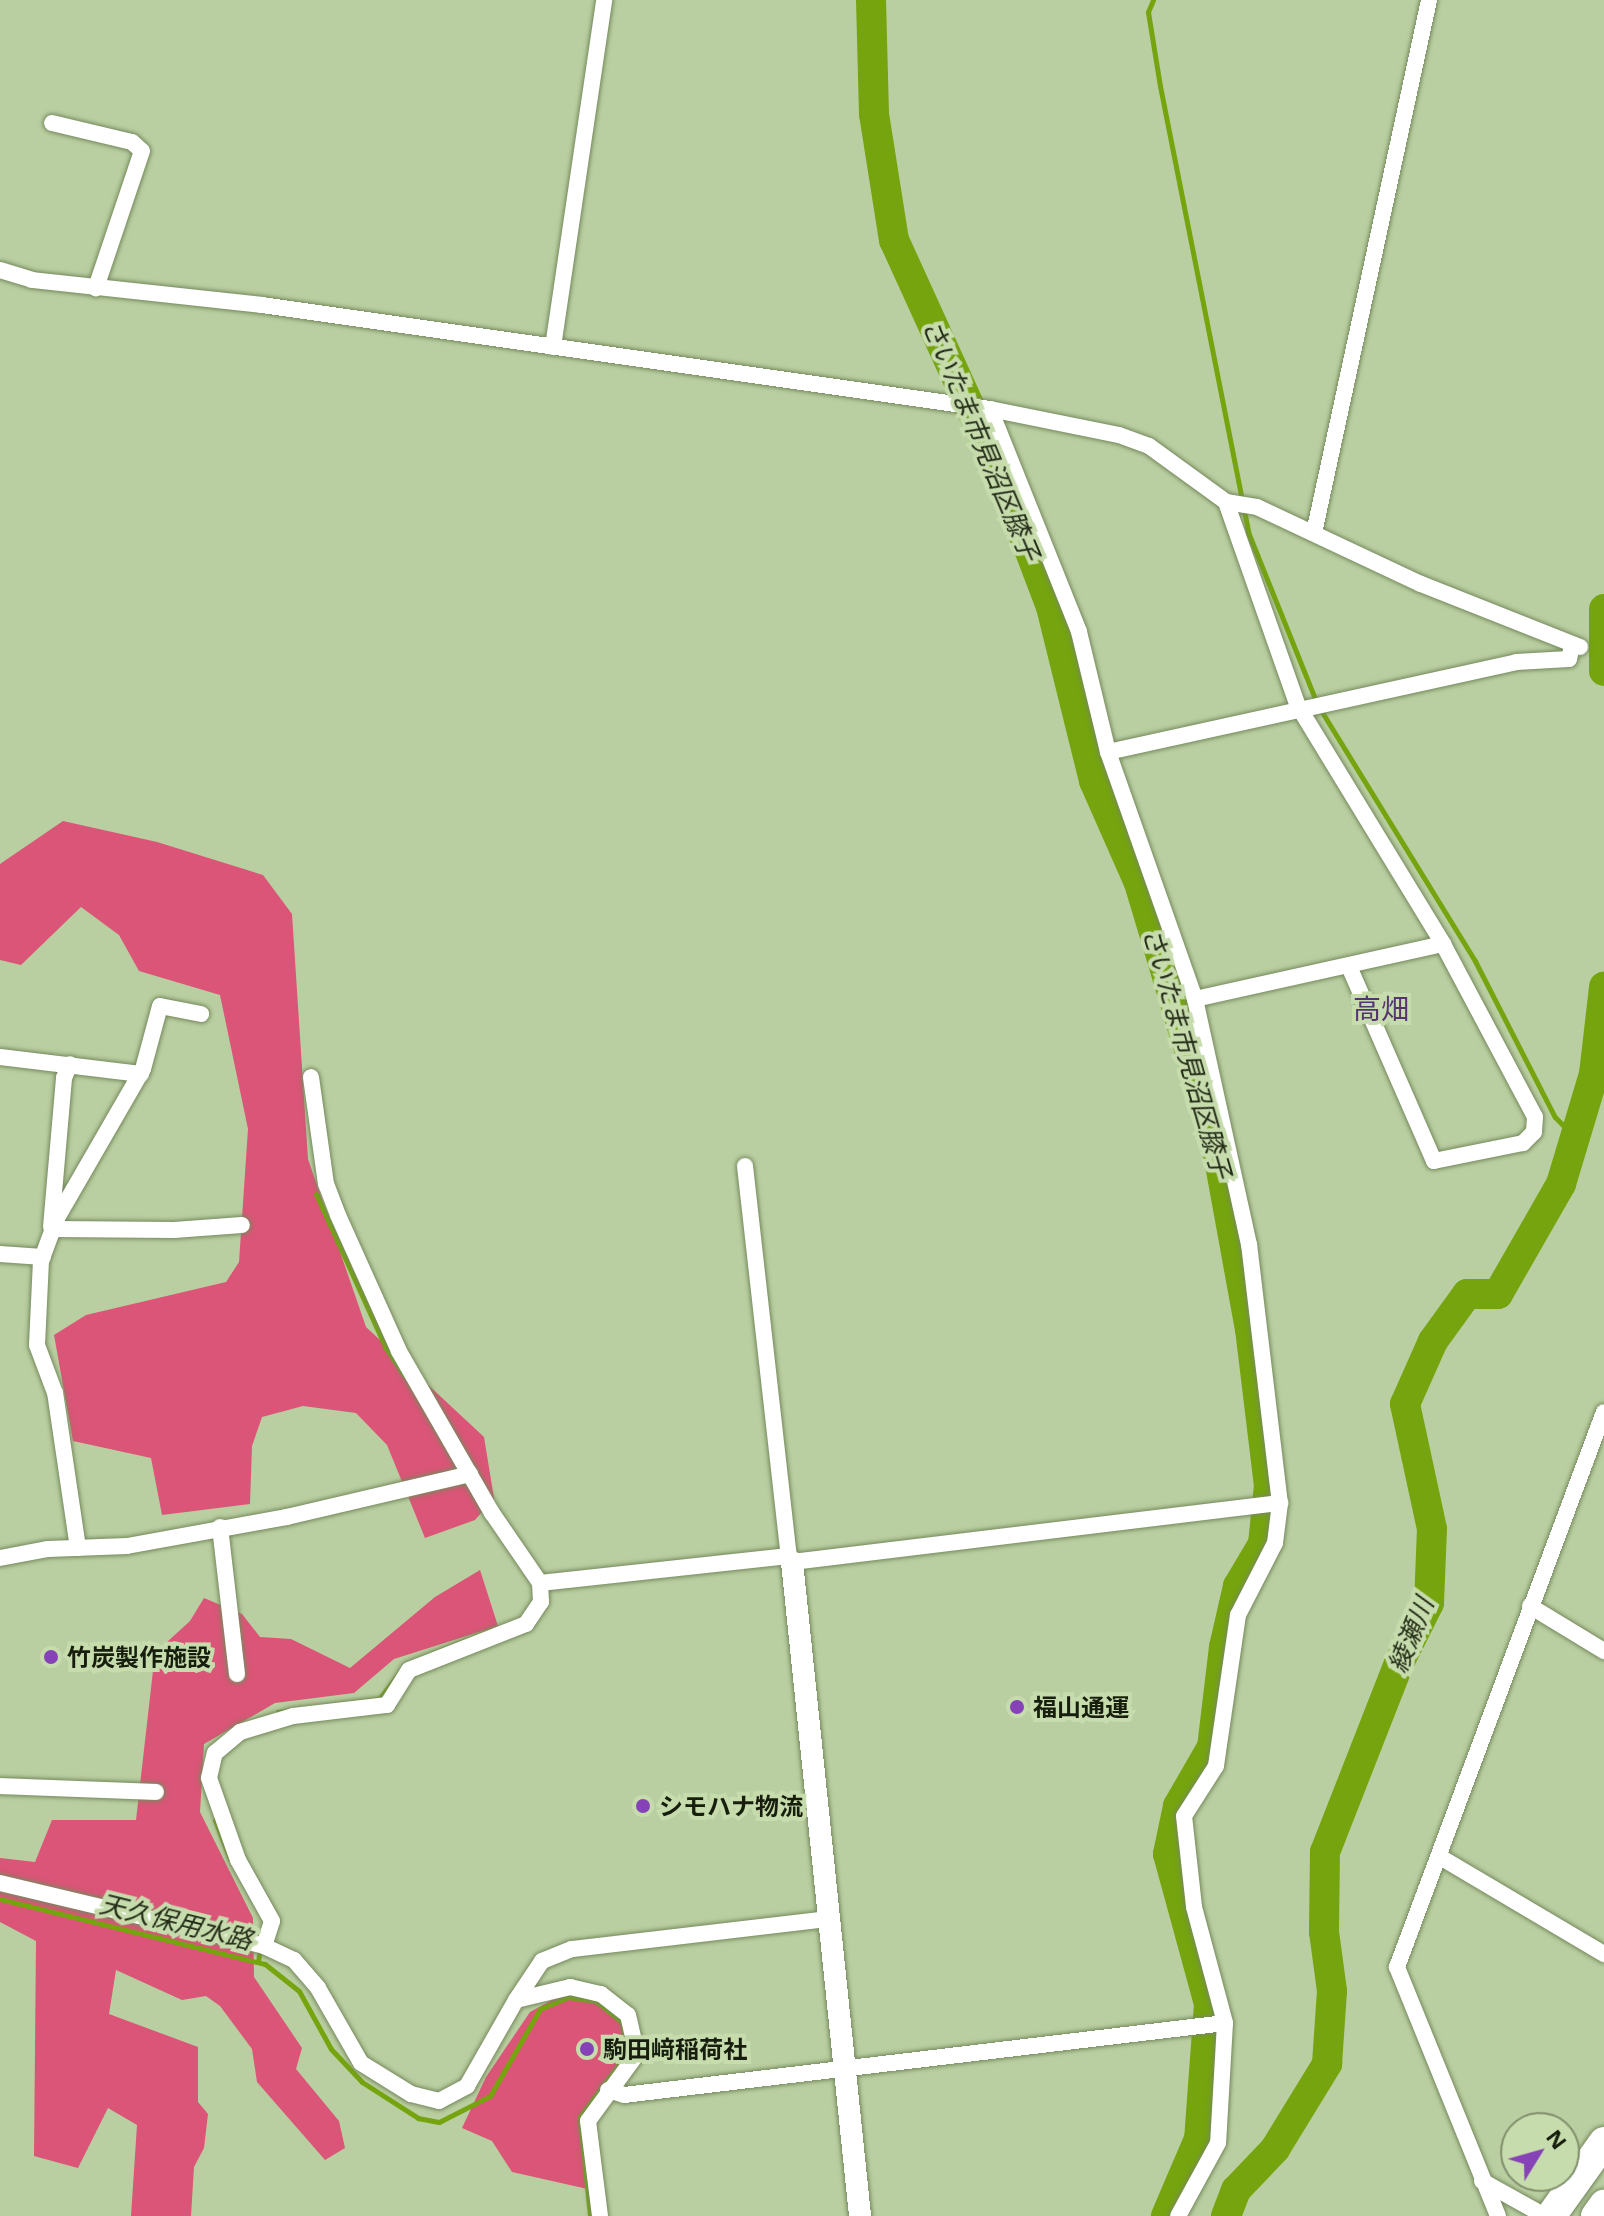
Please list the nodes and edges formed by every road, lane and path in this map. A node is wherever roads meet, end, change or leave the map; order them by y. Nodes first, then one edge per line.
1 (604, 0) edge
2 (1429, 0) edge
3 (52, 123) dead end
4 (0, 270) edge
5 (96, 288) junction
6 (553, 347) junction
7 (980, 407) junction
8 (1235, 504) junction
9 (1314, 533) junction
10 (1298, 706) junction
11 (1108, 752) junction
12 (1443, 944) junction
13 (1349, 966) junction
14 (1195, 999) junction
15 (201, 1014) dead end
16 (0, 1057) edge
17 (70, 1064) junction
18 (141, 1074) junction
19 (311, 1077) dead end
20 (745, 1166) dead end
21 (242, 1225) dead end
22 (52, 1233) junction
23 (0, 1254) edge
24 (43, 1257) junction
25 (1604, 1412) edge
26 (470, 1474) junction
27 (1280, 1503) junction
28 (220, 1527) junction
29 (78, 1548) junction
30 (0, 1558) edge
31 (790, 1559) junction
32 (540, 1583) junction
33 (1530, 1606) junction
34 (1604, 1651) edge
35 (237, 1674) dead end
36 (0, 1786) edge
37 (156, 1792) dead end
38 (1440, 1857) junction
39 (0, 1883) edge
40 (827, 1919) junction
41 (264, 1946) junction
42 (1604, 1954) edge
43 (516, 2000) junction
44 (1214, 2024) junction
45 (843, 2068) junction
46 (608, 2090) junction
47 (1604, 2142) edge
48 (1482, 2181) junction
49 (1604, 2205) edge
50 (600, 2216) edge
51 (860, 2216) edge
52 (1178, 2216) edge
53 (1498, 2216) edge
54 (1548, 2216) edge
55 (1596, 2216) edge

1 - 6 street
2 - 9 street
3 - 5 street
4 - 5 street
5 - 6 street
6 - 7 street
7 - 8 street
7 - 11 street
8 - 9 street
8 - 10 street
9 - 10 street
10 - 11 street
10 - 12 street
11 - 14 street
12 - 13 street
12 - 13 street
13 - 14 street
14 - 27 street
15 - 18 street
16 - 17 street
17 - 18 street
17 - 22 street
18 - 22 street
19 - 26 street
20 - 31 street
21 - 22 street
22 - 24 street
23 - 24 street
24 - 29 street
25 - 33 street
26 - 28 street
26 - 32 street
27 - 31 street
27 - 44 street
28 - 29 street
28 - 35 street
29 - 30 street
31 - 32 street
31 - 40 street
32 - 41 street
33 - 34 street
33 - 38 street
36 - 37 street
38 - 42 street
38 - 48 street
39 - 41 street
40 - 43 street
40 - 45 street
41 - 43 street
43 - 46 street
44 - 45 street
44 - 52 street
45 - 46 street
45 - 51 street
46 - 50 street
47 - 54 highway
48 - 53 street
48 - 54 street
49 - 55 highway

